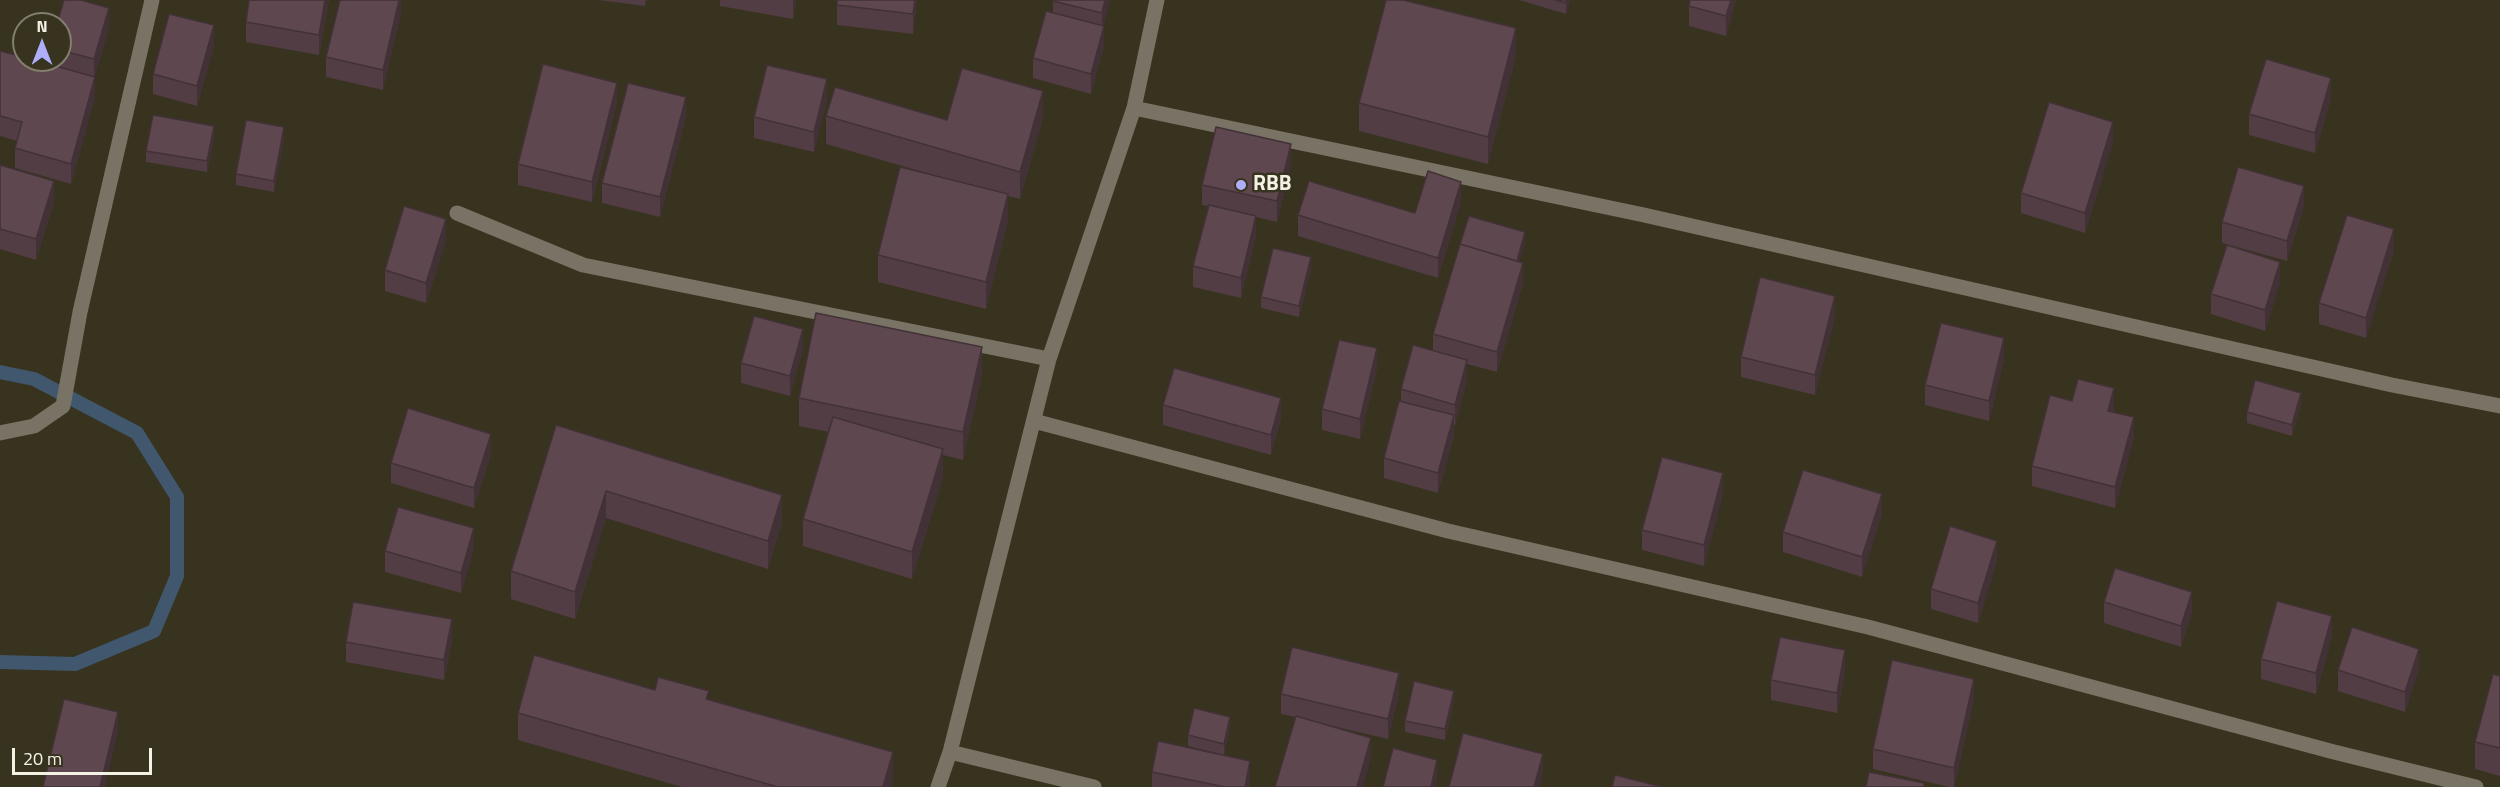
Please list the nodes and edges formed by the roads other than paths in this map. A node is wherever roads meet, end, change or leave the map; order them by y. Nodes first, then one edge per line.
1 (152, 0) edge
2 (1157, 0) edge
3 (1134, 108) junction
4 (457, 213) dead end
5 (1048, 358) junction
6 (2500, 406) edge
7 (1034, 421) junction
8 (0, 433) edge
9 (950, 753) junction
10 (938, 787) edge
11 (1094, 787) edge
12 (2476, 787) edge

1 - 8 street
2 - 3 street
3 - 5 street
3 - 6 street
4 - 5 street
5 - 7 street
7 - 9 street
7 - 12 street
9 - 10 street
9 - 11 street

